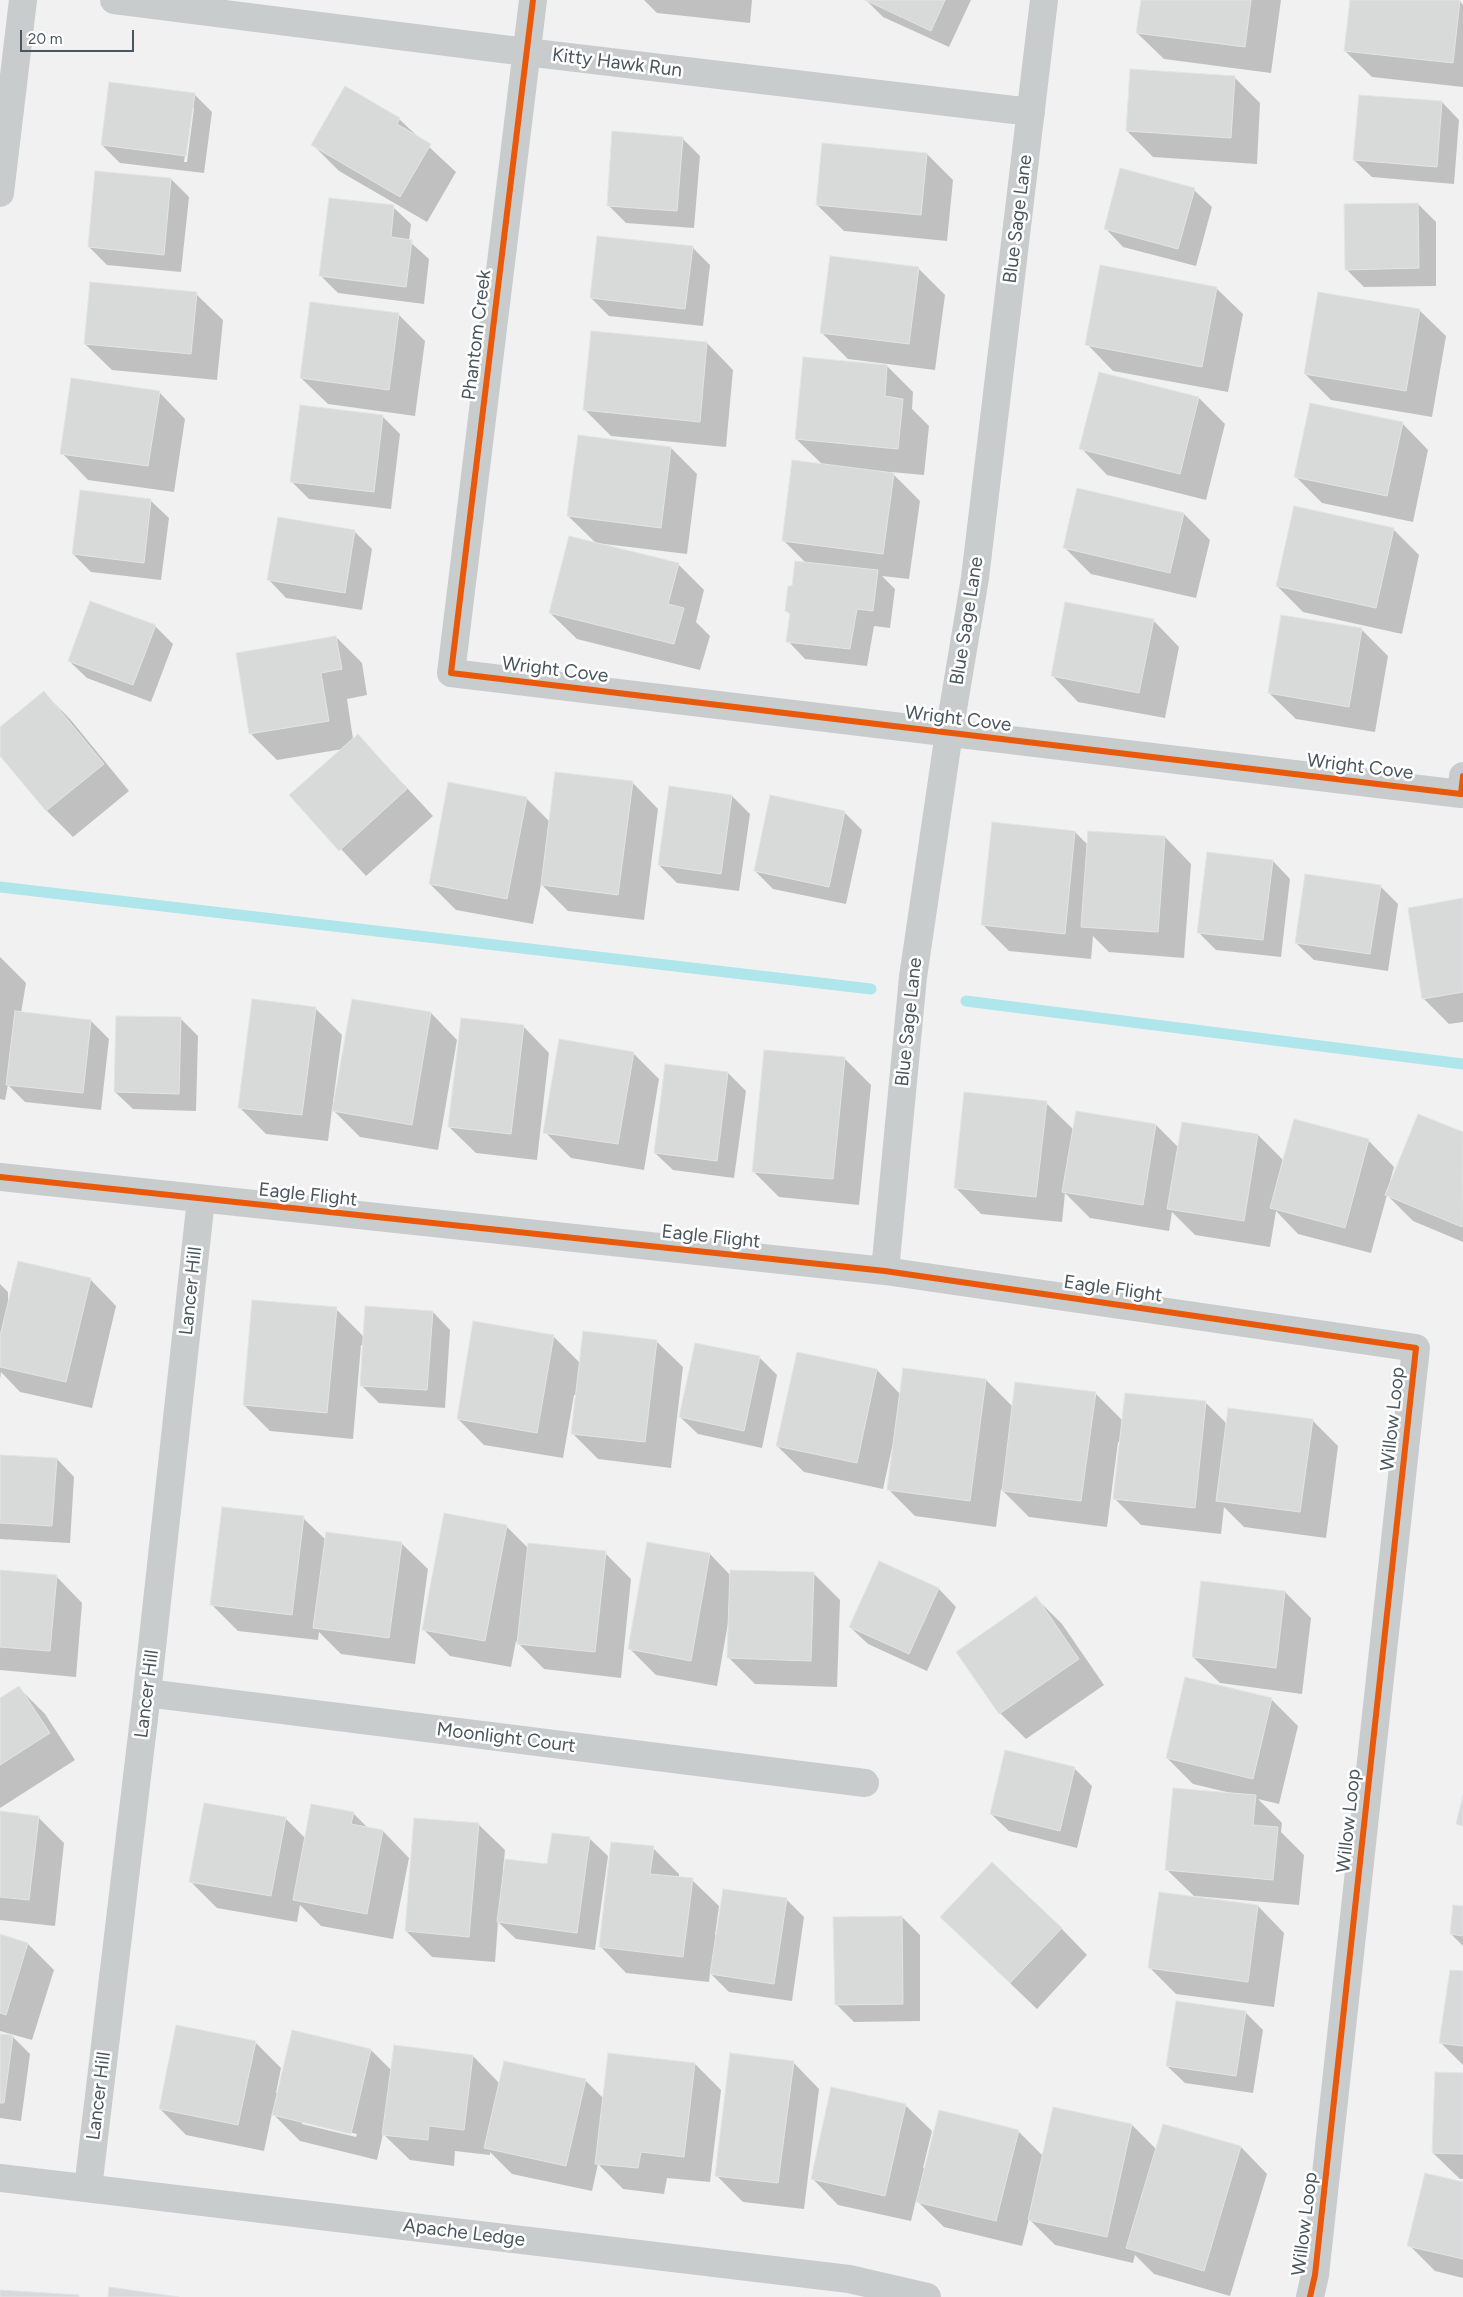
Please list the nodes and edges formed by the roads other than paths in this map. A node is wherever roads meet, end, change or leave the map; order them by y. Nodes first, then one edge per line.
1 (22, 0) edge
2 (114, 0) edge
3 (533, 0) edge
4 (1044, 0) edge
5 (526, 52) junction
6 (1031, 112) junction
7 (0, 193) edge
8 (451, 673) joint
9 (949, 733) junction
10 (1462, 785) edge
11 (0, 1177) edge
12 (201, 1199) junction
13 (884, 1271) junction
14 (1416, 1348) joint
15 (147, 1693) junction
16 (864, 1783) dead end
17 (0, 2178) edge
18 (88, 2188) junction
19 (928, 2297) edge
20 (1310, 2297) edge

1 - 7 street
2 - 5 street, Kitty Hawk Run
3 - 5 street, Phantom Creek
4 - 6 street, Blue Sage Lane
5 - 6 street, Kitty Hawk Run
5 - 8 street, Phantom Creek
6 - 9 street, Blue Sage Lane
8 - 9 street, Wright Cove
9 - 10 street, Wright Cove
9 - 13 street, Blue Sage Lane
11 - 12 street, Eagle Flight
12 - 13 street, Eagle Flight
12 - 15 street, Lancer Hill
13 - 14 street, Eagle Flight
14 - 20 street, Willow Loop
15 - 16 street, Moonlight Court
15 - 18 street, Lancer Hill
17 - 18 street, Apache Ledge
18 - 19 street, Apache Ledge

